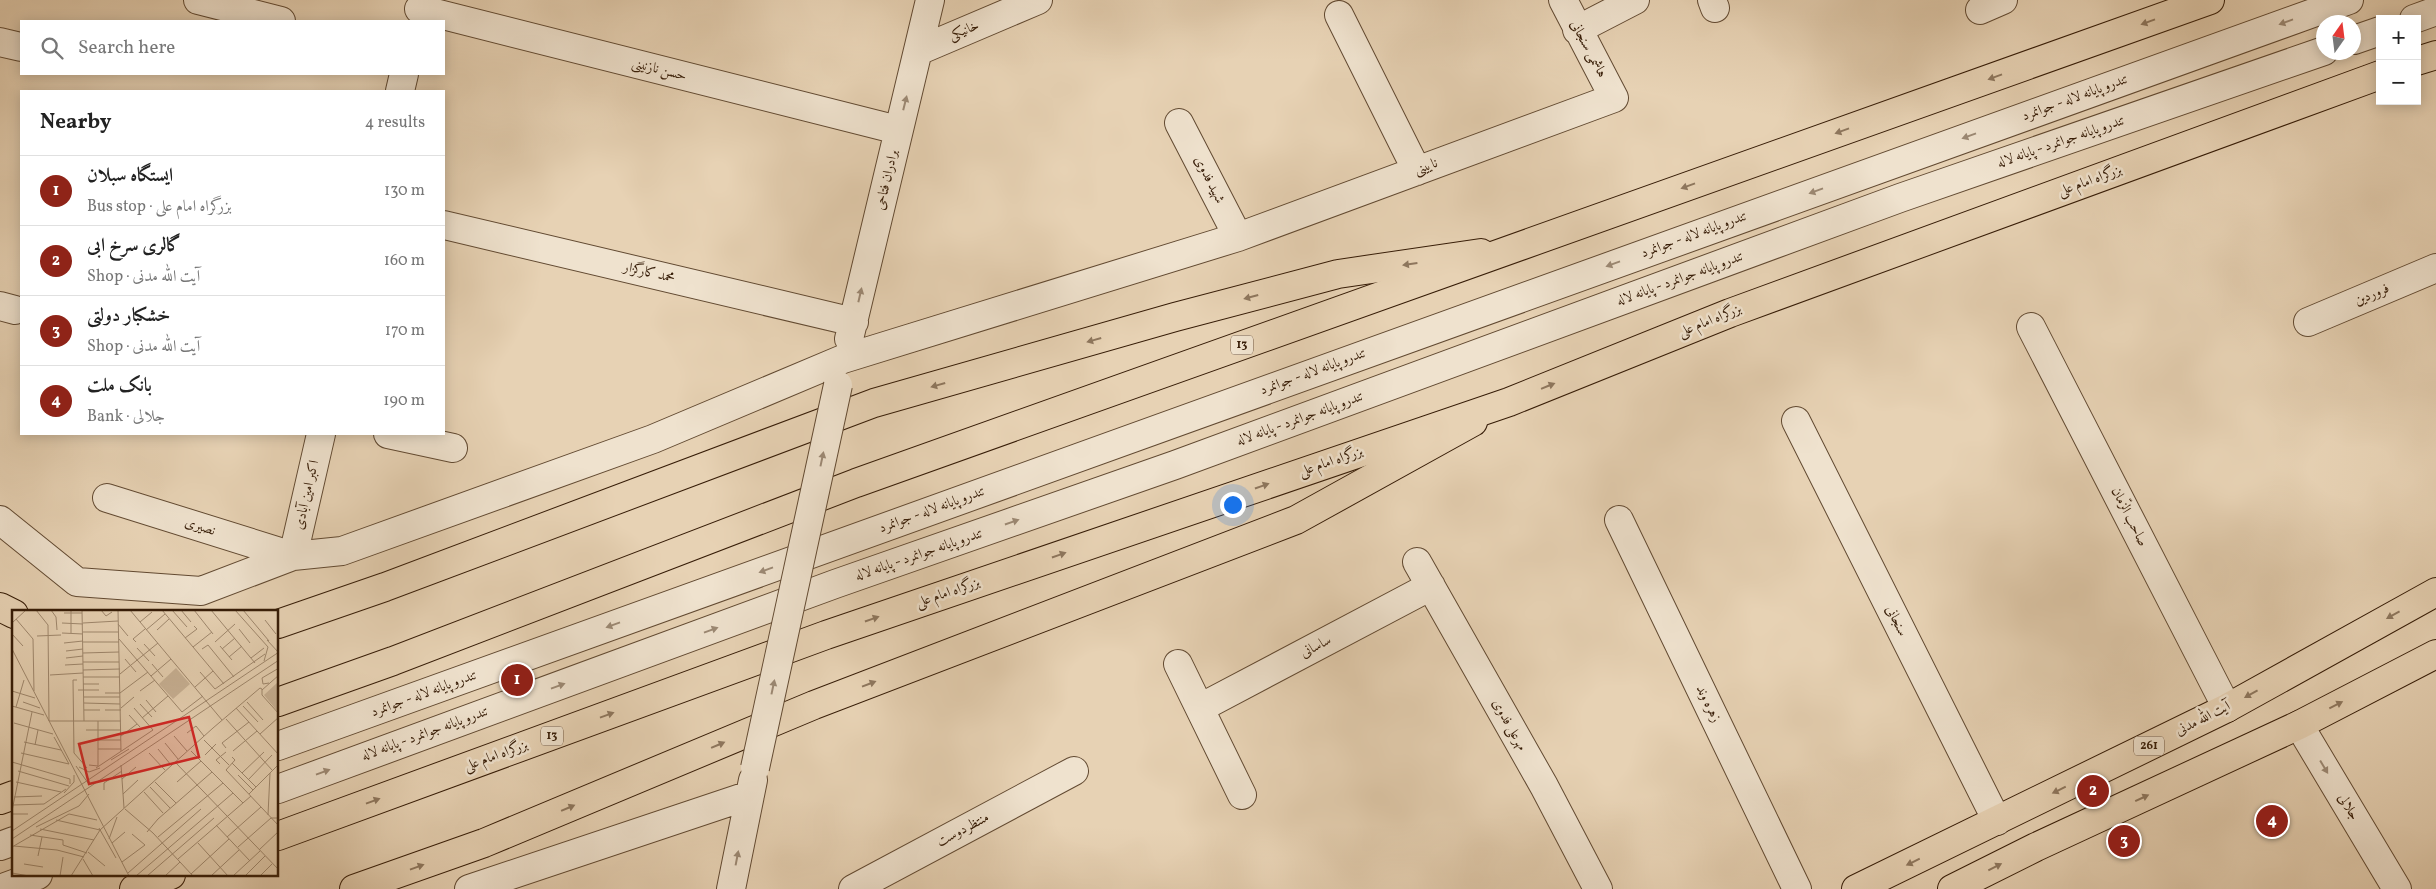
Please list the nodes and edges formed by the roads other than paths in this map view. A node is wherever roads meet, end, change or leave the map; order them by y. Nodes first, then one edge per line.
1 (198, 0) edge
2 (930, 0) edge
3 (1038, 0) edge
4 (1563, 0) edge
5 (1635, 0) edge
6 (2210, 0) edge
7 (2349, 0) edge
8 (419, 10) edge
9 (2436, 11) edge
10 (1339, 15) dead end
11 (2421, 16) edge
12 (277, 20) edge
13 (1577, 30) junction
14 (2376, 32) edge
15 (2361, 38) edge
16 (0, 42) edge
17 (20, 47) edge
18 (918, 51) junction
19 (2316, 53) edge
20 (2436, 55) edge
21 (2421, 61) edge
22 (404, 75) edge
23 (2376, 76) edge
24 (400, 90) edge
25 (1614, 98) joint
26 (1180, 123) dead end
27 (898, 130) junction
28 (1417, 171) junction
29 (445, 224) edge
30 (1238, 237) junction
31 (1510, 249) junction
32 (2436, 268) edge
33 (854, 322) junction
34 (2308, 322) dead end
35 (2031, 326) dead end
36 (843, 359) junction
37 (1509, 402) junction
38 (1796, 421) dead end
39 (321, 435) edge
40 (393, 435) edge
41 (453, 448) dead end
42 (107, 498) dead end
43 (0, 520) edge
44 (1618, 520) dead end
45 (293, 556) junction
46 (1418, 562) dead end
47 (1431, 586) junction
48 (2436, 592) edge
49 (0, 607) edge
50 (12, 613) edge
51 (279, 624) edge
52 (2436, 654) edge
53 (1178, 664) dead end
54 (279, 702) edge
55 (1200, 708) junction
56 (2226, 708) junction
57 (2299, 725) junction
58 (279, 746) edge
59 (1074, 771) dead end
60 (279, 789) edge
61 (750, 795) junction
62 (1242, 795) dead end
63 (12, 796) edge
64 (0, 800) edge
65 (1997, 821) junction
66 (279, 836) edge
67 (12, 842) edge
68 (0, 846) edge
69 (35, 876) edge
70 (169, 876) edge
71 (0, 889) edge
72 (134, 889) edge
73 (354, 889) edge
74 (469, 889) edge
75 (731, 889) edge
76 (853, 889) edge
77 (1598, 889) edge
78 (1797, 889) edge
79 (1856, 889) edge
80 (1952, 889) edge
81 (2397, 889) edge

1 - 12 street
2 - 18 street, برادران فتاحی
3 - 18 street, خانیکی
4 - 13 street, هاشمی سنجانی
5 - 13 street
6 -> 31 main road, 13
7 -> 58 street, تندرو پایانه لاله - جوانمرد
8 - 27 street, حسن نازنینی
9 - 11 street
10 - 28 street
13 - 25 street, هاشمی سنجانی
14 - 15 street
16 - 17 street
27 -> 18 street, برادران فتاحی
60 -> 19 street, تندرو پایانه جوانمرد - پایانه لاله
20 - 21 main road
22 - 24 street
37 -> 23 main road, بزرگراه امام علی / 13
25 - 28 street, نایینی
26 - 30 street, شهید فدوی
33 -> 27 street, برادران فتاحی
28 - 30 street, نایینی
29 - 33 street, محمد کارگزار
30 - 36 street, نایینی
31 -> 51 main road
31 - 54 main road, 13
32 - 34 street, فروردین
33 - 36 street, برادران فتاحی
35 - 56 street, صاحب الزّمان
36 - 45 street, نایینی
61 -> 36 street, برادران فتاحی, bridge
66 -> 37 main road, بزرگراه امام علی / 13
73 -> 37 main road
38 - 65 street, سنجانی
39 - 45 street, اکبر امین آبادی
40 - 41 street
42 - 45 street, نصیری
43 - 45 street
44 - 78 street, زهره وند
46 - 47 street, مهرعلی فدوی
47 - 55 street, ساسانی
47 - 77 street, مهرعلی فدوی
48 -> 56 main road, آیت الله مدنی / 261
49 - 50 main road
57 -> 52 main road
53 - 55 street
55 - 62 street
56 -> 65 main road, آیت الله مدنی / 261
80 -> 57 main road
57 -> 81 street, جلالی
59 - 76 street, منتظردوست
61 - 74 street
75 -> 61 street, برادران فتاحی
63 - 64 main road
65 -> 79 main road, آیت الله مدنی / 261
67 - 68 street
69 - 71 street
70 - 72 main road

